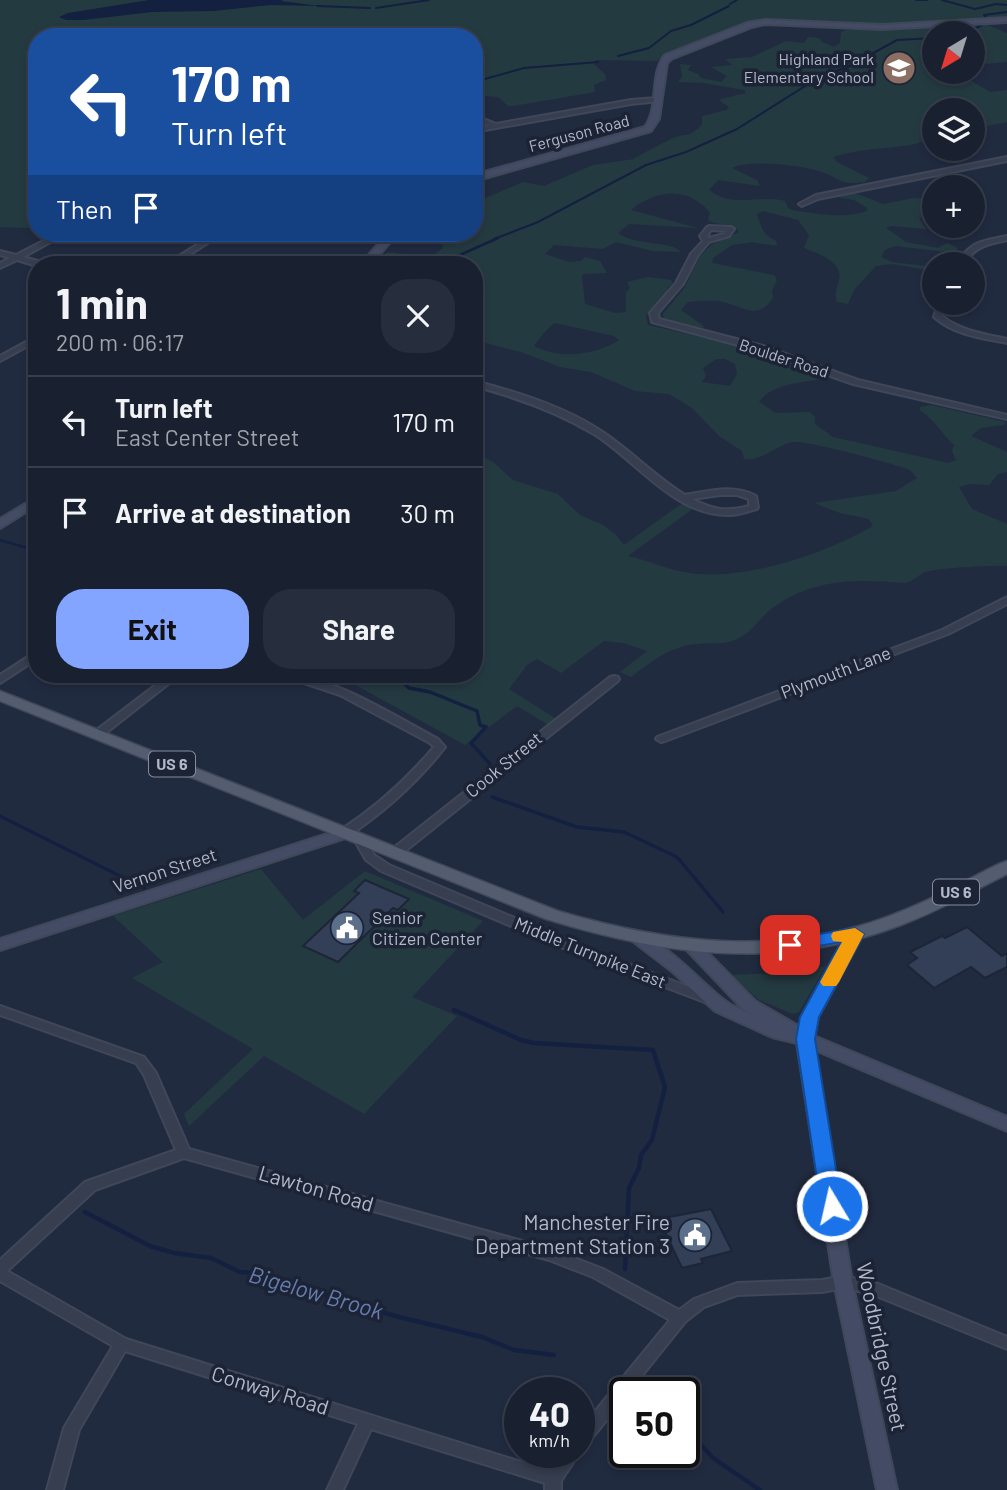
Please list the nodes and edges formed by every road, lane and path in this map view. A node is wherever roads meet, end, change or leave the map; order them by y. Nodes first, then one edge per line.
1 (1007, 20) edge
2 (657, 100) junction
3 (483, 121) edge
4 (495, 126) junction
5 (483, 128) edge
6 (1007, 159) edge
7 (483, 176) edge
8 (802, 204) dead end
9 (1007, 238) edge
10 (707, 241) dead end
11 (47, 242) edge
12 (205, 242) edge
13 (385, 242) edge
14 (968, 252) edge
15 (0, 253) edge
16 (183, 256) edge
17 (373, 256) edge
18 (16, 258) junction
19 (28, 261) edge
20 (0, 266) edge
21 (939, 315) edge
22 (1007, 341) edge
23 (28, 343) edge
24 (0, 359) edge
25 (483, 386) edge
26 (1007, 417) edge
27 (685, 498) junction
28 (28, 506) edge
29 (0, 524) edge
30 (1007, 600) edge
31 (28, 660) edge
32 (614, 679) dead end
33 (0, 680) edge
34 (165, 683) edge
35 (314, 683) edge
36 (0, 696) edge
37 (97, 734) junction
38 (661, 739) dead end
39 (343, 834) junction
40 (361, 841) junction
41 (395, 853) junction
42 (1007, 867) edge
43 (855, 934) junction
44 (638, 939) junction
45 (0, 945) edge
46 (694, 948) junction
47 (715, 1002) junction
48 (0, 1010) edge
49 (805, 1039) junction
50 (1007, 1124) edge
51 (184, 1153) junction
52 (0, 1271) edge
53 (844, 1282) junction
54 (680, 1318) junction
55 (1007, 1343) edge
56 (122, 1344) junction
57 (367, 1421) junction
58 (595, 1423) edge
59 (563, 1468) edge
60 (553, 1485) edge
61 (55, 1490) edge
62 (335, 1490) edge
63 (887, 1490) edge

1 - 2 street, Ferguson Road
2 - 4 street
2 - 7 street, Ferguson Road
3 - 4 street
4 - 5 street
6 - 8 street
9 - 14 street
10 - 26 street, Boulder Road
11 - 18 street
12 - 16 street
13 - 17 street
15 - 18 street
18 - 19 street
18 - 20 street
21 - 22 street
23 - 24 street
25 - 27 street
27 - 27 street
28 - 29 street
30 - 38 street, Plymouth Lane
31 - 33 street
32 - 41 street, Cook Street
34 - 37 street
35 - 39 street
36 - 37 main road, Middle Turnpike East / US 6
37 - 39 main road, Middle Turnpike East / US 6
39 - 40 main road, Middle Turnpike East / US 6
39 - 45 street, Vernon Street
40 - 41 main road, Middle Turnpike East / US 6
40 - 47 street, Middle Turnpike East
41 - 44 main road, Middle Turnpike East / US 6
42 - 43 main road, US 6
43 - 46 main road, US 6
43 - 49 street, Woodbridge Street
44 - 46 main road, US 6
44 - 47 street, Middle Turnpike East
46 - 49 street, Middle Turnpike East
47 - 49 street, Middle Turnpike East
48 - 51 street
49 - 50 street, Middle Turnpike East
49 - 53 street, Woodbridge Street
51 - 52 street
51 - 54 street, Lawton Road
52 - 56 street, Conway Road
53 - 54 street
53 - 55 street
53 - 63 street, Woodbridge Street
54 - 58 street
56 - 57 street, Conway Road
56 - 61 street
57 - 60 street, Conway Road
57 - 62 street
59 - 60 street

